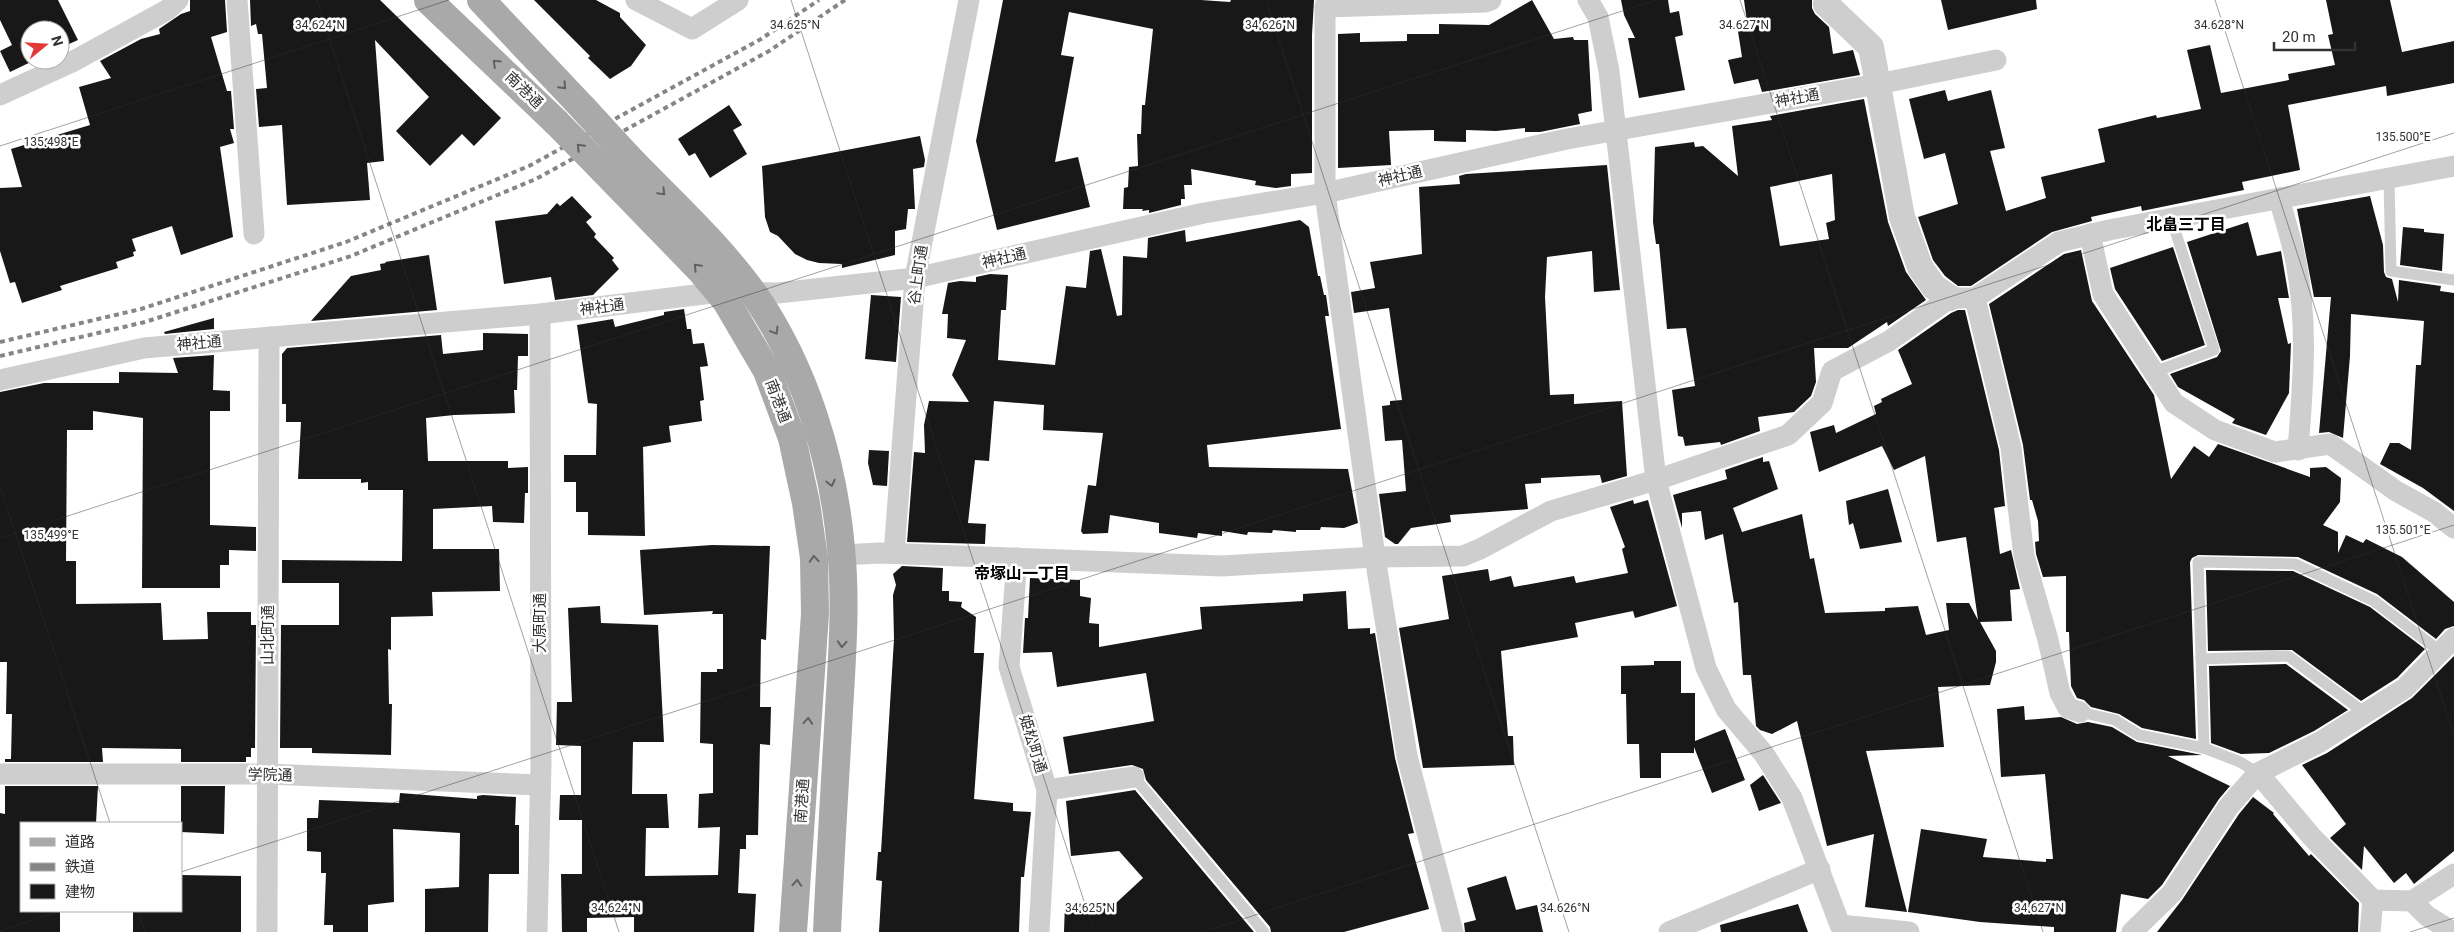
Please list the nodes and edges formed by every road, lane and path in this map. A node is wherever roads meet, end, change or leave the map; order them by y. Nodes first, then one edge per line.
1 (178, 0) edge
2 (237, 0) edge
3 (428, 0) edge
4 (481, 0) edge
5 (636, 0) edge
6 (738, 0) edge
7 (969, 0) edge
8 (1491, 0) edge
9 (1588, 0) edge
10 (1827, 0) edge
11 (1326, 3) edge
12 (1996, 60) dead end
13 (1878, 84) junction
14 (0, 95) edge
15 (1615, 130) junction
16 (2454, 166) edge
17 (2389, 178) junction
18 (1325, 193) junction
19 (2279, 198) junction
20 (2171, 218) junction
21 (254, 234) dead end
22 (2090, 234) junction
23 (915, 278) junction
24 (2454, 280) edge
25 (720, 292) junction
26 (753, 294) junction
27 (1963, 298) junction
28 (540, 314) junction
29 (269, 337) junction
30 (2154, 372) junction
31 (0, 380) edge
32 (2298, 450) junction
33 (1656, 480) junction
34 (2454, 528) edge
35 (894, 553) junction
36 (841, 555) junction
37 (1374, 557) junction
38 (1017, 558) junction
39 (2448, 645) edge
40 (2201, 659) junction
41 (2080, 712) joint
42 (2365, 713) junction
43 (2204, 748) junction
44 (2258, 773) junction
45 (0, 774) edge
46 (267, 774) junction
47 (1134, 777) joint
48 (540, 785) junction
49 (1047, 790) junction
50 (1820, 869) junction
51 (2454, 874) edge
52 (2373, 900) junction
53 (2412, 900) junction
54 (267, 932) edge
55 (537, 932) edge
56 (793, 932) edge
57 (827, 932) edge
58 (1039, 932) edge
59 (1264, 932) edge
60 (1452, 932) edge
61 (1669, 932) edge
62 (1908, 932) edge
63 (2132, 932) edge
64 (2370, 932) edge
65 (2453, 932) edge

1 - 14 street
2 - 21 street
25 -> 3 main road, 南港通, bridge
4 -> 26 main road, 南港通, bridge
5 - 6 street
7 - 23 street, 谷上町通
8 - 11 street
9 - 15 street
10 - 13 street
11 - 18 street
12 - 13 street, 神社通
13 - 15 street, 神社通
13 - 27 street
15 - 18 street, 神社通
15 - 33 street
16 - 17 street
17 - 19 street
17 - 24 lane
18 - 23 street, 神社通
18 - 37 street
19 - 20 street
19 - 32 street
20 - 22 street
20 - 30 lane
22 - 27 street
22 - 30 street
23 - 26 street, 神社通
23 - 35 street, 谷上町通
25 - 26 street, 神社通
25 - 28 street, 神社通
56 -> 25 main road, 南港通
26 -> 36 main road, 南港通
27 - 33 street
27 - 41 street
28 - 29 street, 神社通
28 - 48 street, 大原町通
29 - 31 street, 神社通
29 - 46 street, 山北町通
30 - 32 street
32 - 34 street
33 - 37 street
33 - 50 street
35 - 36 street
35 - 38 street
36 -> 57 main road, 南港通
37 - 38 street
37 - 60 street
38 - 49 street, 姫松町通
39 - 40 lane
39 - 42 street
40 - 42 lane
40 - 43 lane
41 - 43 lane
42 - 44 street
43 - 44 lane
44 - 52 street
44 - 63 street
45 - 46 street, 学院通
46 - 48 street, 学院通
46 - 54 street, 山北町通
47 - 49 street
47 - 59 lane
48 - 55 street, 大原町通
49 - 58 street, 姫松町通
50 - 61 street
50 - 62 street
51 - 53 street
52 - 53 street
52 - 64 street
53 - 65 street

